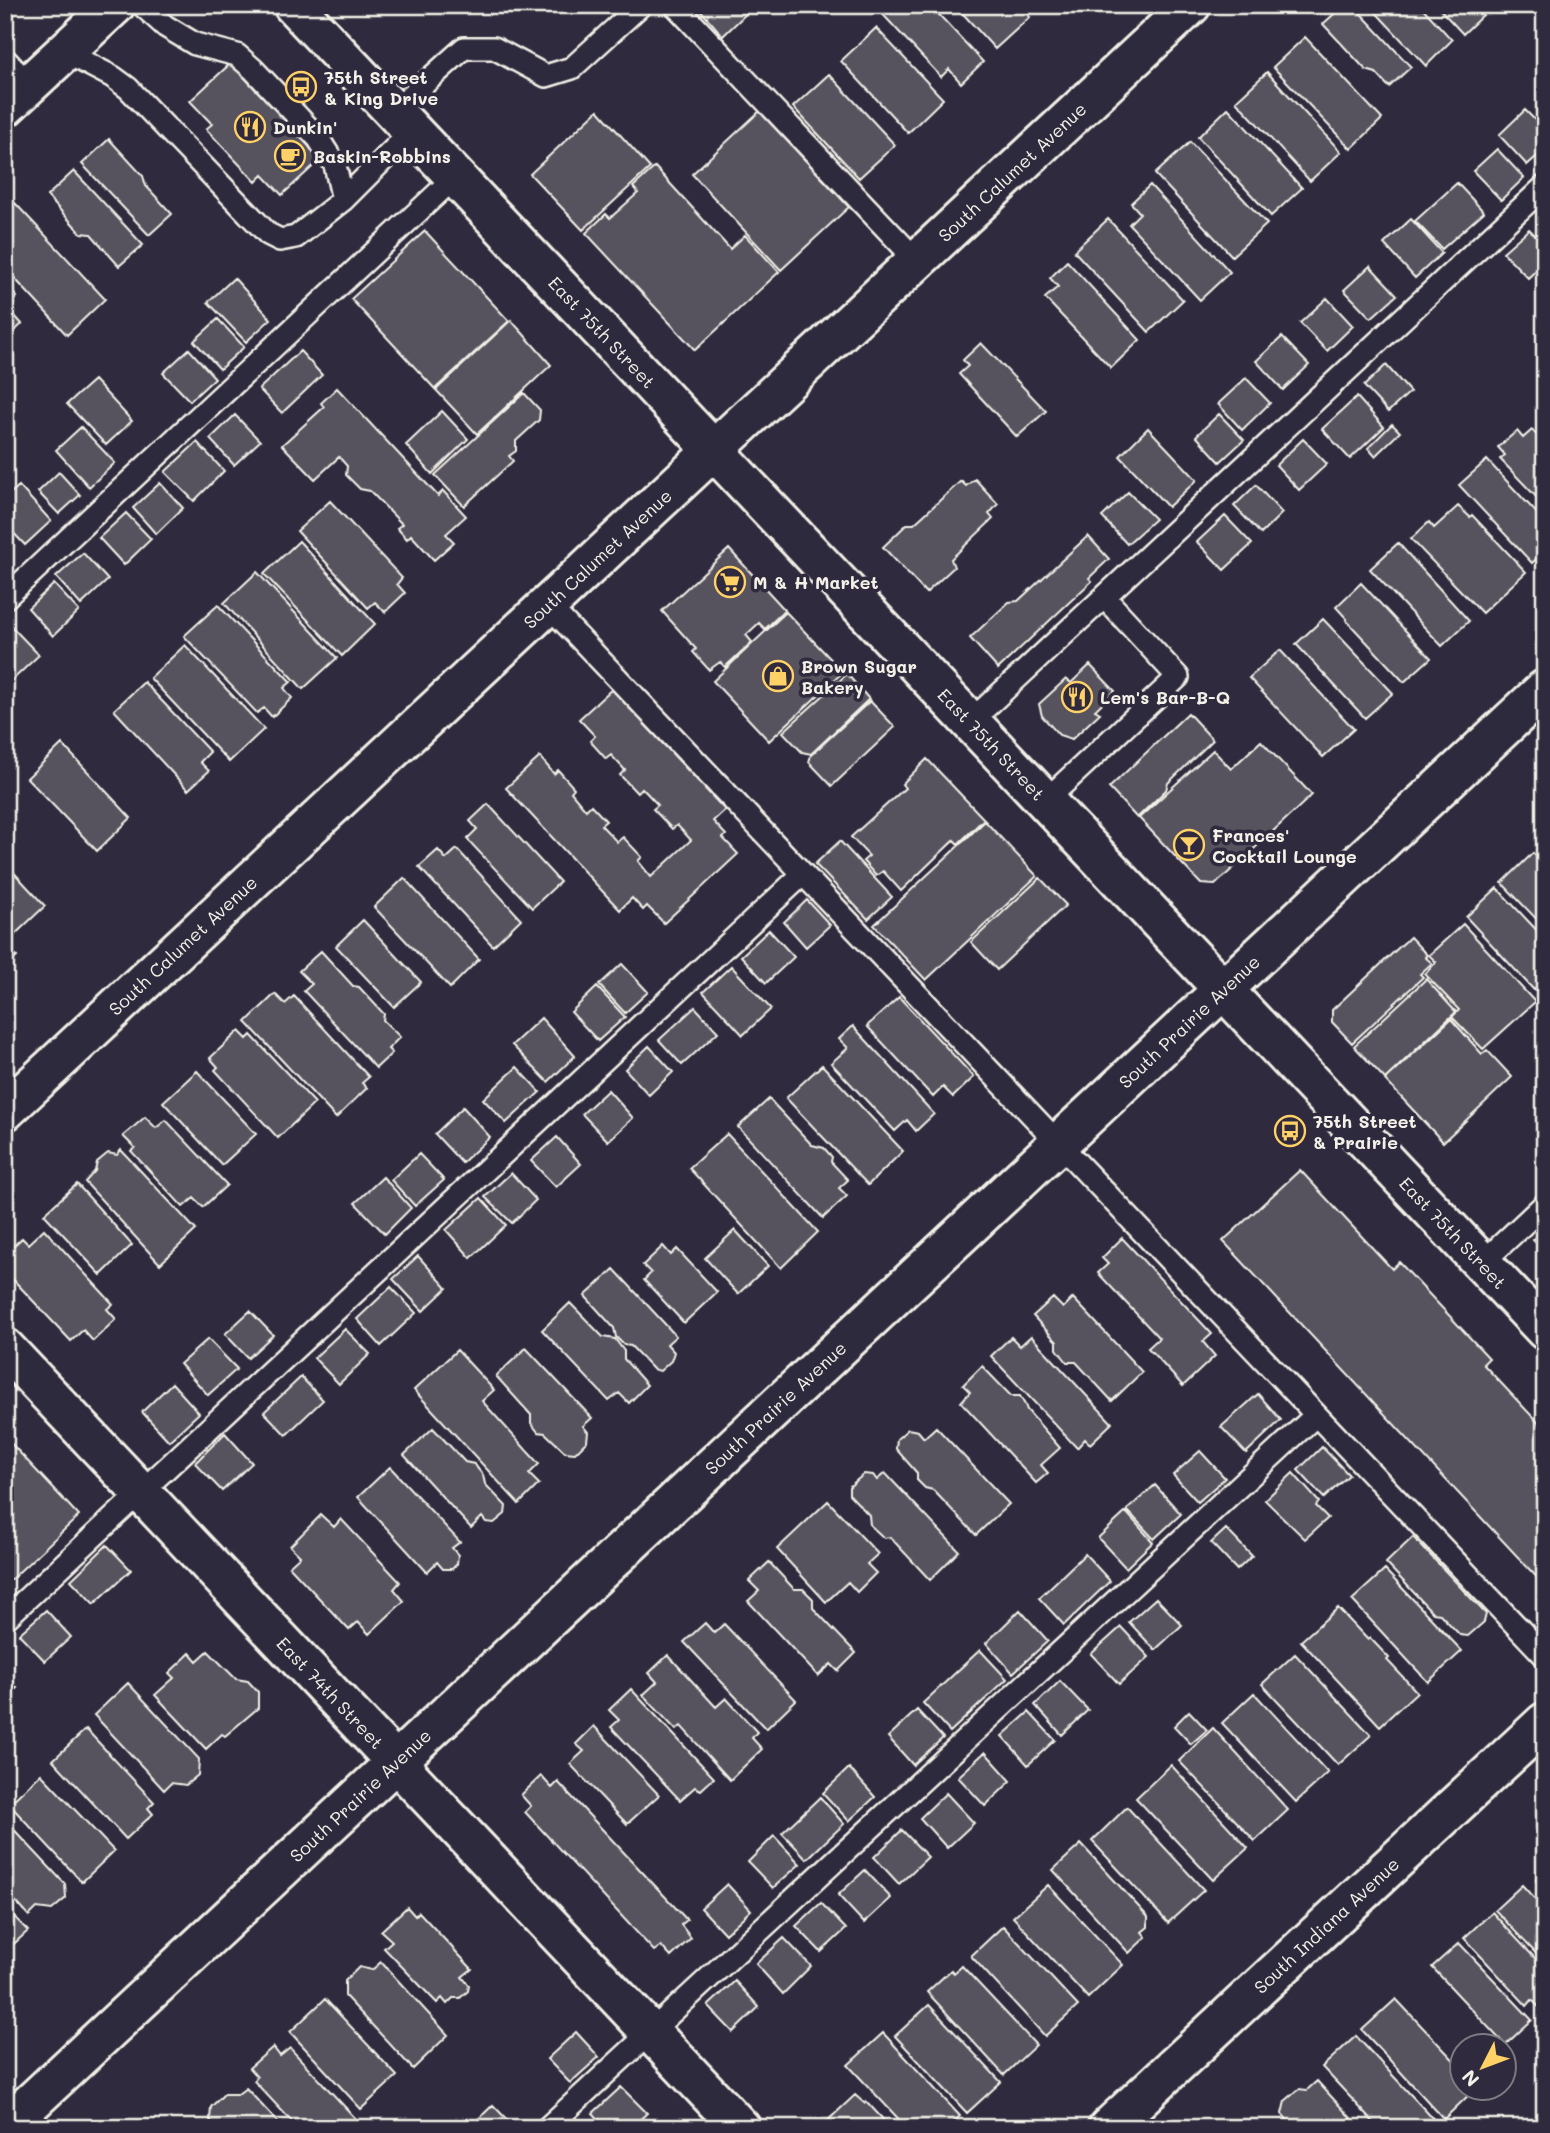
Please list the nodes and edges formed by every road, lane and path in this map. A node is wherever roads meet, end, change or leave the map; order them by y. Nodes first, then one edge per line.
1 (115, 5) edge
2 (142, 5) edge
3 (293, 5) edge
4 (641, 5) edge
5 (675, 5) edge
6 (1191, 5) edge
7 (65, 52) junction
8 (13, 84) edge
9 (403, 121) junction
10 (456, 177) junction
11 (1545, 186) edge
12 (343, 200) junction
13 (917, 261) junction
14 (714, 450) junction
15 (1104, 597) junction
16 (5, 598) edge
17 (548, 605) junction
18 (1545, 690) edge
19 (970, 722) junction
20 (1045, 801) junction
21 (803, 874) junction
22 (1224, 989) junction
23 (5, 1111) edge
24 (1059, 1143) junction
25 (1545, 1204) edge
26 (1482, 1263) junction
27 (1545, 1330) edge
28 (5, 1348) edge
29 (1316, 1415) junction
30 (141, 1492) junction
31 (5, 1619) edge
32 (1545, 1657) edge
33 (1545, 1722) edge
34 (396, 1762) junction
35 (650, 2031) junction
36 (5, 2127) edge
37 (547, 2128) edge
38 (741, 2128) edge
39 (1108, 2128) edge

1 - 7 street
2 - 12 lane
3 - 9 street, East 75th Street
4 - 9 lane
5 - 13 lane
6 - 13 street, South Calumet Avenue
7 - 8 street
7 - 12 lane
9 - 10 street, East 75th Street
9 - 12 lane
10 - 14 street, East 75th Street
10 - 16 lane
11 - 15 lane
13 - 14 street, South Calumet Avenue
14 - 17 street, South Calumet Avenue
14 - 19 street, East 75th Street
15 - 19 lane
15 - 20 lane
17 - 21 lane
17 - 23 street, South Calumet Avenue
18 - 22 street, South Prairie Avenue
19 - 20 street, East 75th Street
20 - 22 street, East 75th Street
21 - 24 lane
21 - 30 lane
22 - 24 street, South Prairie Avenue
22 - 26 street, East 75th Street
24 - 29 lane
24 - 34 street, South Prairie Avenue
25 - 26 lane
26 - 27 street, East 75th Street
28 - 30 street, East 74th Street
29 - 32 lane
29 - 35 lane
30 - 31 lane
30 - 34 street, East 74th Street
33 - 39 street, South Indiana Avenue
34 - 35 street, East 74th Street
34 - 36 street, South Prairie Avenue
35 - 37 lane
35 - 38 street, East 74th Street

